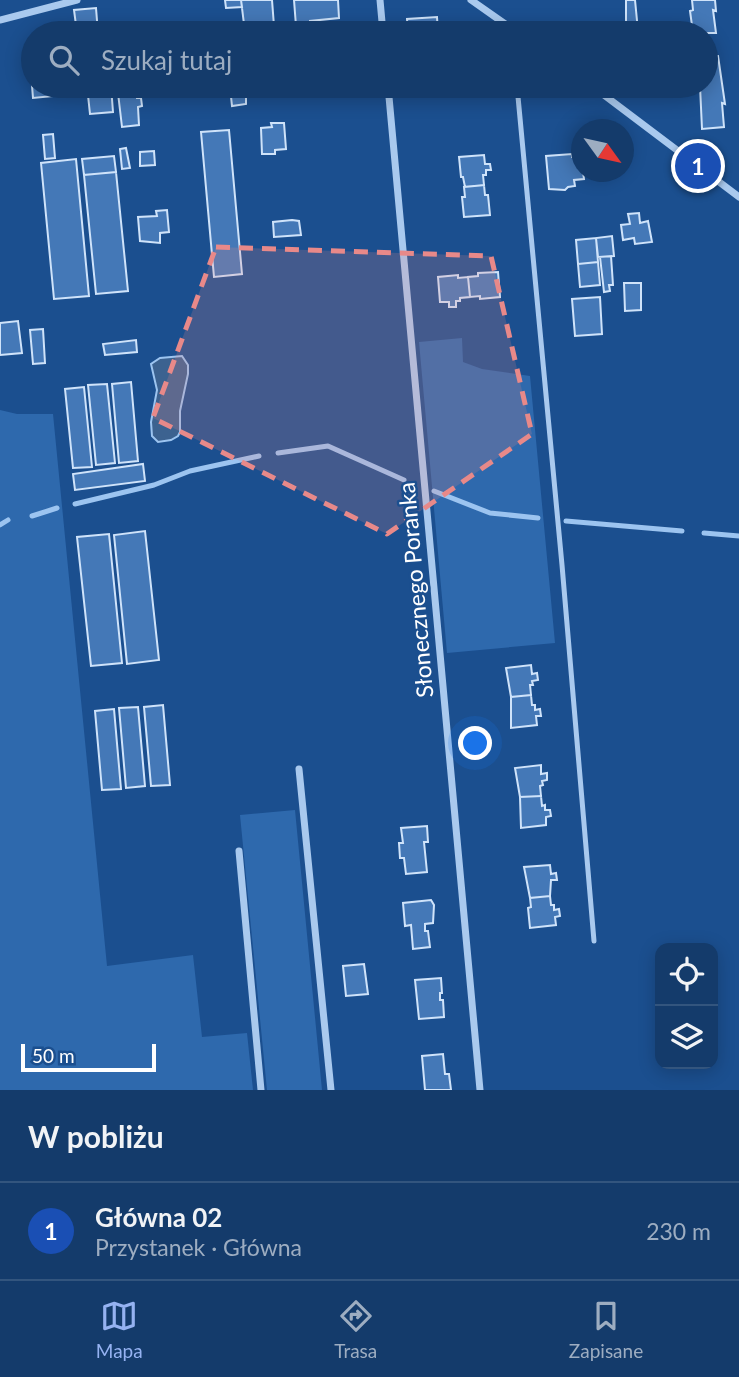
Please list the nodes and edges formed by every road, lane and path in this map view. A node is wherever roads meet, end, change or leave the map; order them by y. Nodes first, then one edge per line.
1 (77, 0) edge
2 (380, 0) edge
3 (471, 0) edge
4 (0, 20) edge
5 (382, 21) edge
6 (499, 21) edge
7 (389, 98) edge
8 (518, 98) edge
9 (608, 98) edge
10 (739, 197) edge
11 (299, 769) dead end
12 (239, 850) dead end
13 (594, 941) dead end
14 (261, 1090) edge
15 (331, 1090) edge
16 (480, 1090) edge

1 - 4 street
2 - 5 street
3 - 6 street
7 - 16 street, Słonecznego Poranka
8 - 13 lane
9 - 10 street
11 - 15 street
12 - 14 street

